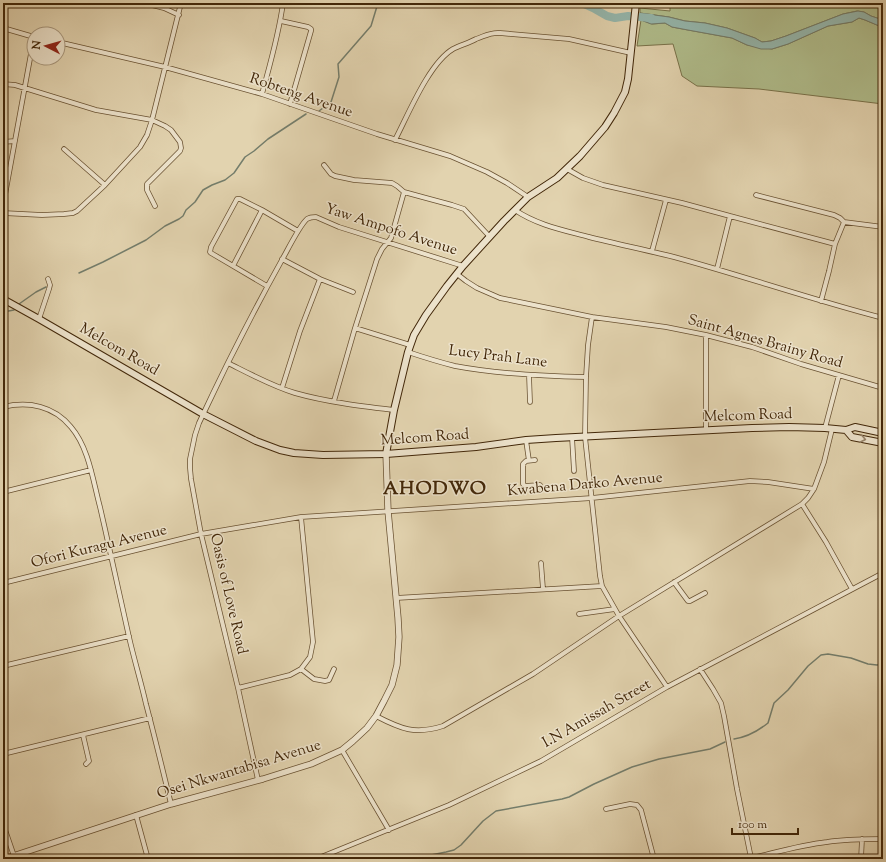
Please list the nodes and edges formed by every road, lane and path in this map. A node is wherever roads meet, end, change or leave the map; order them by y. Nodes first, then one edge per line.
1 (144, 3) edge
2 (181, 3) edge
3 (283, 3) edge
4 (636, 3) edge
5 (178, 15) junction
6 (281, 21) junction
7 (3, 28) edge
8 (26, 35) edge
9 (66, 44) edge
10 (631, 53) junction
11 (28, 66) edge
12 (165, 67) junction
13 (3, 84) edge
14 (24, 88) junction
15 (262, 94) junction
16 (290, 104) junction
17 (152, 120) junction
18 (395, 140) junction
19 (15, 141) junction
20 (3, 142) edge
21 (64, 149) dead end
22 (324, 165) dead end
23 (567, 169) junction
24 (105, 185) junction
25 (404, 192) junction
26 (756, 194) dead end
27 (528, 197) junction
28 (666, 200) junction
29 (3, 206) edge
30 (155, 206) dead end
31 (262, 210) junction
32 (515, 210) junction
33 (3, 213) edge
34 (730, 216) junction
35 (312, 217) joint
36 (844, 222) junction
37 (883, 227) edge
38 (298, 231) junction
39 (490, 237) junction
40 (388, 242) junction
41 (835, 244) junction
42 (652, 251) junction
43 (282, 259) junction
44 (233, 266) junction
45 (463, 266) junction
46 (717, 269) junction
47 (457, 274) junction
48 (48, 279) dead end
49 (320, 280) junction
50 (267, 286) junction
51 (353, 292) dead end
52 (3, 299) edge
53 (821, 301) junction
54 (592, 317) junction
55 (883, 318) edge
56 (39, 319) junction
57 (355, 328) junction
58 (706, 335) junction
59 (410, 345) junction
60 (408, 352) junction
61 (228, 363) junction
62 (529, 375) junction
63 (838, 375) junction
64 (586, 376) junction
65 (282, 388) junction
66 (883, 388) edge
67 (334, 401) junction
68 (530, 402) dead end
69 (3, 407) edge
70 (394, 410) junction
71 (203, 414) junction
72 (825, 428) junction
73 (832, 429) junction
74 (846, 430) junction
75 (706, 431) junction
76 (883, 433) edge
77 (572, 437) junction
78 (584, 437) junction
79 (526, 440) junction
80 (883, 443) edge
81 (386, 454) junction
82 (535, 460) dead end
83 (529, 461) junction
84 (91, 470) junction
85 (574, 471) dead end
86 (540, 485) dead end
87 (814, 488) junction
88 (3, 492) edge
89 (592, 498) junction
90 (802, 504) junction
91 (388, 511) junction
92 (301, 517) junction
93 (201, 534) junction
94 (112, 556) junction
95 (541, 563) dead end
96 (883, 573) edge
97 (674, 582) junction
98 (3, 583) edge
99 (602, 586) junction
100 (543, 589) junction
101 (852, 589) junction
102 (705, 593) dead end
103 (396, 598) junction
104 (615, 609) junction
105 (579, 614) dead end
106 (619, 616) junction
107 (129, 636) junction
108 (3, 666) edge
109 (301, 669) junction
110 (334, 669) dead end
111 (700, 669) junction
112 (667, 687) junction
113 (238, 688) junction
114 (376, 716) junction
115 (150, 718) junction
116 (82, 735) junction
117 (342, 750) junction
118 (3, 754) edge
119 (86, 764) dead end
120 (258, 780) junction
121 (171, 804) junction
122 (606, 809) dead end
123 (136, 815) junction
124 (3, 824) edge
125 (389, 830) junction
126 (862, 839) junction
127 (883, 840) edge
128 (14, 856) junction
129 (4, 859) edge
130 (148, 859) edge
131 (316, 859) edge
132 (654, 859) edge
133 (750, 859) edge
134 (861, 859) edge

1 - 5 street
2 - 5 street
3 - 6 street
4 - 10 main road
5 - 12 street
6 - 15 street
6 - 16 street
7 - 8 street
9 - 12 street, Robteng Avenue
10 - 18 street
10 - 23 main road
11 - 14 street
12 - 15 street, Robteng Avenue
12 - 17 street
13 - 14 street
14 - 17 street
14 - 19 street
15 - 16 street, Robteng Avenue
16 - 18 street, Robteng Avenue
17 - 24 street
17 - 30 street
18 - 27 street, Robteng Avenue
19 - 20 street
19 - 29 street
21 - 24 street
22 - 25 street
23 - 27 main road
23 - 28 street
24 - 33 street
25 - 39 street
25 - 40 street
26 - 36 street
27 - 32 main road
28 - 34 street
28 - 42 street
31 - 38 street
31 - 44 street
31 - 44 street
32 - 39 main road
32 - 42 street
34 - 41 street
34 - 46 street
35 - 38 street, Oasis of Love Road
35 - 40 street, Yaw Ampofo Avenue
36 - 37 street
36 - 41 street
38 - 43 street, Oasis of Love Road
39 - 45 main road
40 - 45 street, Yaw Ampofo Avenue
40 - 57 street
41 - 53 street
42 - 46 street
43 - 49 street
43 - 50 street, Oasis of Love Road
44 - 50 street
45 - 47 main road
46 - 53 street
47 - 54 street, Saint Agnes Brainy Road
47 - 59 main road
48 - 56 street
49 - 51 street
49 - 65 street
50 - 61 street, Oasis of Love Road
52 - 56 main road, Melcom Road
53 - 55 street
54 - 58 street, Saint Agnes Brainy Road
54 - 64 street
56 - 71 main road, Melcom Road
57 - 59 street
57 - 67 street
58 - 63 street, Saint Agnes Brainy Road
58 - 75 street
59 - 60 main road
60 - 62 street, Lucy Prah Lane
60 - 70 main road
61 - 65 street
61 - 71 street, Oasis of Love Road
62 - 64 street, Lucy Prah Lane
62 - 68 street
63 - 66 street, Saint Agnes Brainy Road
63 - 72 street
64 - 78 street
65 - 67 street
67 - 70 street
69 - 84 street
70 - 81 main road
71 - 81 main road, Melcom Road
71 - 93 street, Oasis of Love Road
72 - 73 main road, Melcom Road
72 - 75 main road, Melcom Road
73 - 74 main road, Melcom Road
73 - 87 street
74 - 76 main road
74 -> 80 main road, Melcom Road
75 - 78 main road, Melcom Road
77 - 78 main road, Melcom Road
77 - 79 main road, Melcom Road
77 - 85 street
78 - 89 street
79 - 81 main road, Melcom Road
79 - 83 street
81 - 91 street, Osei Nkwantabisa Avenue
82 - 83 street
83 - 86 street
84 - 88 street
84 - 94 street
87 - 89 street, Kwabena Darko Avenue
87 - 90 street
89 - 91 street, Kwabena Darko Avenue
89 - 99 street
90 - 97 street
90 - 101 street
91 - 92 street, Kwabena Darko Avenue
91 - 103 street, Osei Nkwantabisa Avenue
92 - 93 street, Kwabena Darko Avenue
92 - 109 street
93 - 94 street, Ofori Kuragu Avenue
93 - 113 street, Oasis of Love Road
94 - 98 street, Ofori Kuragu Avenue
94 - 107 street
95 - 100 street
96 - 101 street, I.N Amissah Street
97 - 102 street
97 - 106 street
99 - 100 street
99 - 104 street
100 - 103 street
101 - 111 street, I.N Amissah Street
103 - 114 street, Osei Nkwantabisa Avenue
104 - 105 street
104 - 106 street
106 - 112 street
106 - 114 street
107 - 108 street
107 - 115 street
109 - 110 street
109 - 113 street
111 - 112 street, I.N Amissah Street
111 - 133 street
112 - 125 street, I.N Amissah Street
113 - 120 street, Oasis of Love Road
114 - 117 street, Osei Nkwantabisa Avenue
115 - 116 street
115 - 121 street
116 - 118 street
116 - 119 street
117 - 120 street, Osei Nkwantabisa Avenue
117 - 125 street
120 - 121 street, Osei Nkwantabisa Avenue
121 - 123 street, Osei Nkwantabisa Avenue
122 - 132 street
123 - 128 street, Osei Nkwantabisa Avenue
123 - 130 street
124 - 128 street
125 - 131 street, I.N Amissah Street
126 - 127 street
126 - 133 street
126 - 134 street
128 - 129 street, Osei Nkwantabisa Avenue

